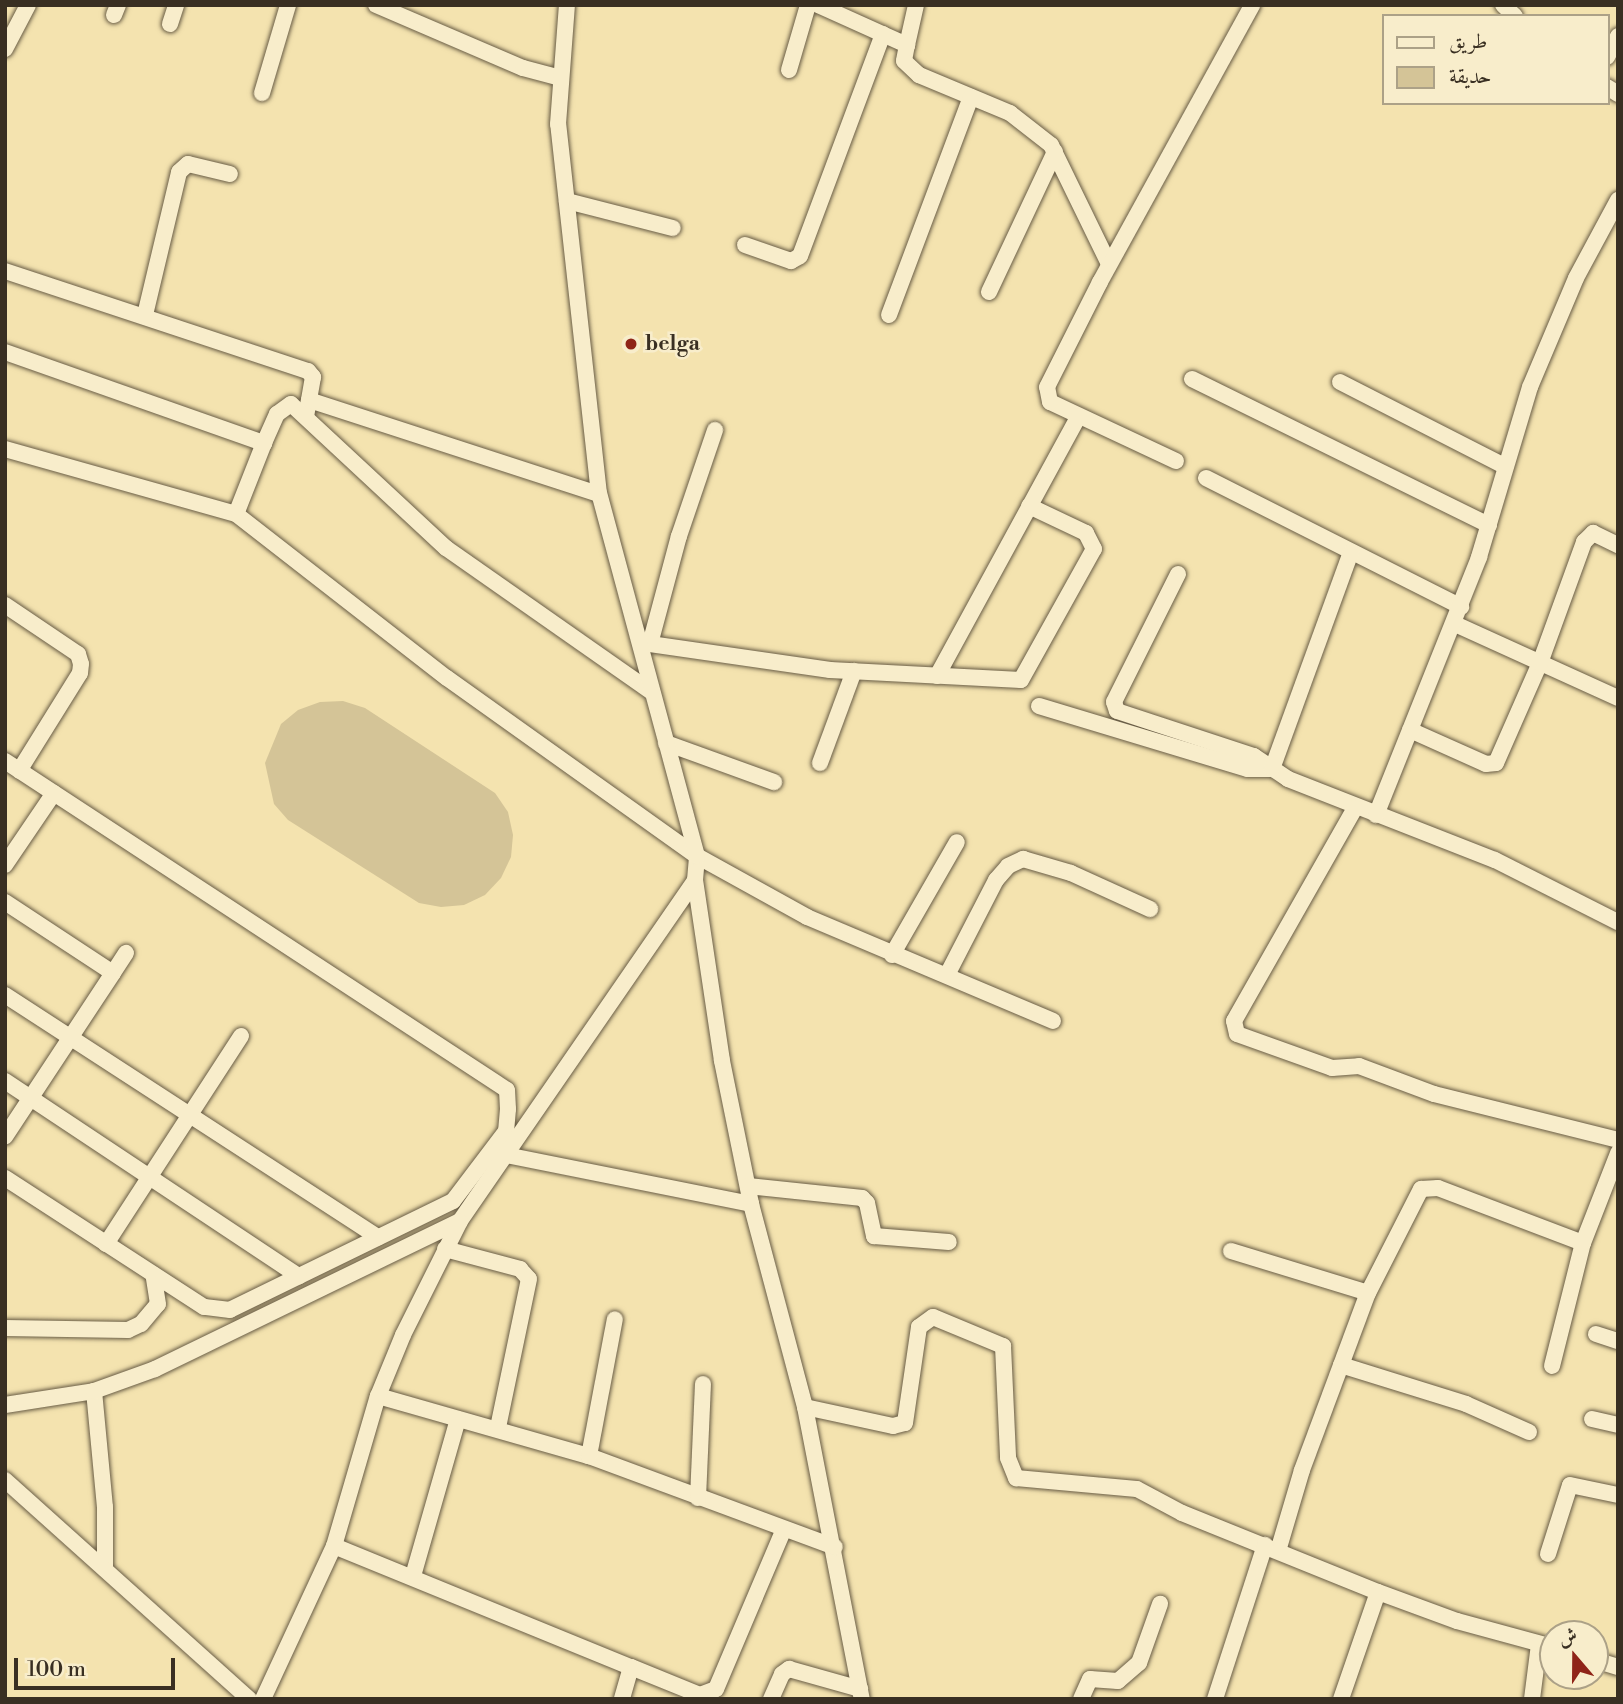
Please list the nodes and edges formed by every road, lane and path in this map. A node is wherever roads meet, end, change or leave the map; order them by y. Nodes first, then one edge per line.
1 (28, 5) edge
2 (176, 5) edge
3 (288, 5) edge
4 (376, 5) edge
5 (567, 5) edge
6 (808, 5) edge
7 (818, 5) edge
8 (916, 5) edge
9 (1252, 5) edge
10 (170, 24) dead end
11 (883, 34) junction
12 (1618, 36) edge
13 (907, 45) junction
14 (5, 49) edge
15 (1609, 53) edge
16 (789, 70) dead end
17 (560, 78) junction
18 (262, 93) dead end
19 (971, 97) junction
20 (1055, 152) junction
21 (230, 174) dead end
22 (1618, 200) edge
23 (567, 201) junction
24 (673, 228) dead end
25 (745, 245) dead end
26 (1110, 264) junction
27 (5, 271) edge
28 (989, 292) dead end
29 (889, 315) dead end
30 (145, 316) junction
31 (5, 352) edge
32 (1192, 379) dead end
33 (1340, 383) dead end
34 (307, 407) junction
35 (1079, 416) junction
36 (715, 430) dead end
37 (264, 443) junction
38 (5, 449) edge
39 (1176, 461) dead end
40 (1506, 467) junction
41 (1206, 478) dead end
42 (599, 494) junction
43 (1029, 506) junction
44 (236, 514) junction
45 (1489, 525) junction
46 (1618, 545) edge
47 (1351, 552) junction
48 (1178, 574) dead end
49 (5, 605) edge
50 (1461, 607) junction
51 (1455, 624) junction
52 (645, 645) junction
53 (1540, 663) junction
54 (854, 671) junction
55 (937, 676) junction
56 (652, 692) junction
57 (1618, 698) edge
58 (1039, 706) dead end
59 (1410, 730) junction
60 (666, 743) junction
61 (820, 763) dead end
62 (12, 766) edge
63 (1272, 769) junction
64 (774, 782) dead end
65 (54, 793) junction
66 (1355, 807) junction
67 (1376, 816) junction
68 (957, 842) dead end
69 (697, 856) junction
70 (5, 864) edge
71 (695, 880) junction
72 (5, 902) edge
73 (1150, 909) dead end
74 (1618, 922) edge
75 (126, 953) dead end
76 (892, 955) junction
77 (113, 973) junction
78 (947, 975) junction
79 (5, 995) edge
80 (1053, 1021) dead end
81 (242, 1036) dead end
82 (71, 1038) junction
83 (5, 1081) edge
84 (31, 1098) junction
85 (190, 1115) junction
86 (5, 1137) edge
87 (1618, 1140) edge
88 (1618, 1153) edge
89 (506, 1155) junction
90 (150, 1177) junction
91 (5, 1178) edge
92 (748, 1186) junction
93 (751, 1204) junction
94 (460, 1221) junction
95 (378, 1237) junction
96 (949, 1242) dead end
97 (1583, 1243) junction
98 (106, 1244) junction
99 (445, 1248) junction
100 (1231, 1251) dead end
101 (153, 1274) junction
102 (299, 1276) junction
103 (1368, 1293) junction
104 (190, 1298) junction
105 (158, 1304) junction
106 (615, 1319) dead end
107 (5, 1328) edge
108 (1596, 1334) dead end
109 (1618, 1341) edge
110 (1341, 1365) junction
111 (1552, 1366) dead end
112 (704, 1384) dead end
113 (94, 1391) junction
114 (378, 1396) junction
115 (5, 1405) edge
116 (806, 1407) junction
117 (458, 1419) junction
118 (1592, 1419) dead end
119 (1618, 1425) edge
120 (498, 1428) junction
121 (1529, 1432) dead end
122 (589, 1456) junction
123 (5, 1480) edge
124 (1618, 1495) edge
125 (698, 1498) junction
126 (783, 1529) junction
127 (334, 1546) junction
128 (835, 1547) junction
129 (1272, 1548) junction
130 (1548, 1554) dead end
131 (105, 1569) junction
132 (412, 1576) junction
133 (1378, 1592) junction
134 (1160, 1604) dead end
135 (1539, 1644) edge
136 (631, 1667) junction
137 (1539, 1672) edge
138 (861, 1694) edge
139 (249, 1699) edge
140 (263, 1699) edge
141 (622, 1699) edge
142 (771, 1699) edge
143 (1081, 1699) edge
144 (1215, 1699) edge
145 (1341, 1699) edge
146 (1532, 1699) edge

1 - 14 street
2 - 10 street
3 - 18 street
4 - 17 street
5 - 17 street
6 - 16 street
7 - 11 street
8 - 13 street
9 - 26 street
11 - 13 street
11 - 25 street
12 - 15 street
13 - 19 street
17 - 23 street
19 - 20 street
19 - 29 street
20 - 26 street
20 - 28 street
21 - 30 street
22 - 40 street
23 - 24 street
23 - 42 street
26 - 35 street
27 - 30 street
30 - 34 street
31 - 37 street
32 - 45 street
33 - 40 street
34 - 37 street
34 - 42 street
34 - 56 street
35 - 39 street
35 - 43 street
36 - 52 street
37 - 44 street
38 - 44 street
40 - 45 street
41 - 47 street
42 - 52 street
43 - 55 street
43 - 55 street
44 - 69 street
45 - 50 street
46 - 53 street
47 - 50 street
47 - 63 street
48 - 63 street
49 - 62 street
50 - 51 street
51 - 53 street
51 - 59 street
52 - 54 street
52 - 56 street
53 - 57 street
53 - 59 street
54 - 55 street
54 - 61 street
56 - 60 street
58 - 63 street
59 - 67 street
60 - 64 street
60 - 69 street
62 - 65 street
63 - 66 street
65 - 70 street
65 - 95 street
66 - 67 street
66 - 87 street
67 - 74 street
68 - 76 street
69 - 71 street
69 - 76 street
71 - 89 street
71 - 92 street
72 - 77 street
73 - 78 street
75 - 77 street
76 - 78 street
77 - 82 street
78 - 80 street
79 - 82 street
81 - 85 street
82 - 84 street
82 - 85 street
83 - 84 street
84 - 86 street
84 - 90 street
85 - 90 street
85 - 95 street
88 - 97 street
89 - 93 street
89 - 94 street
90 - 98 street
90 - 102 street
91 - 98 street
92 - 93 street
92 - 96 street
93 - 116 street
94 - 99 street
94 - 113 street
95 - 102 street
97 - 103 street
97 - 111 street
98 - 101 street
99 - 114 street
99 - 120 street
100 - 103 street
101 - 104 street
101 - 105 street
102 - 104 street
103 - 110 street
104 - 105 street
105 - 107 street
106 - 122 street
108 - 109 street
110 - 121 street
110 - 129 street
112 - 125 street
113 - 115 street
113 - 131 street
114 - 117 street
114 - 127 street
116 - 128 street
116 - 129 street
117 - 120 street
117 - 132 street
118 - 119 street
120 - 122 street
122 - 125 street
123 - 131 street
124 - 130 street
125 - 126 street
126 - 128 street
126 - 136 street
127 - 132 street
127 - 140 street
128 - 138 street
129 - 133 street
129 - 144 street
131 - 139 street
132 - 136 street
133 - 135 street
133 - 145 street
134 - 143 street
136 - 141 street
137 - 146 street
138 - 142 street

